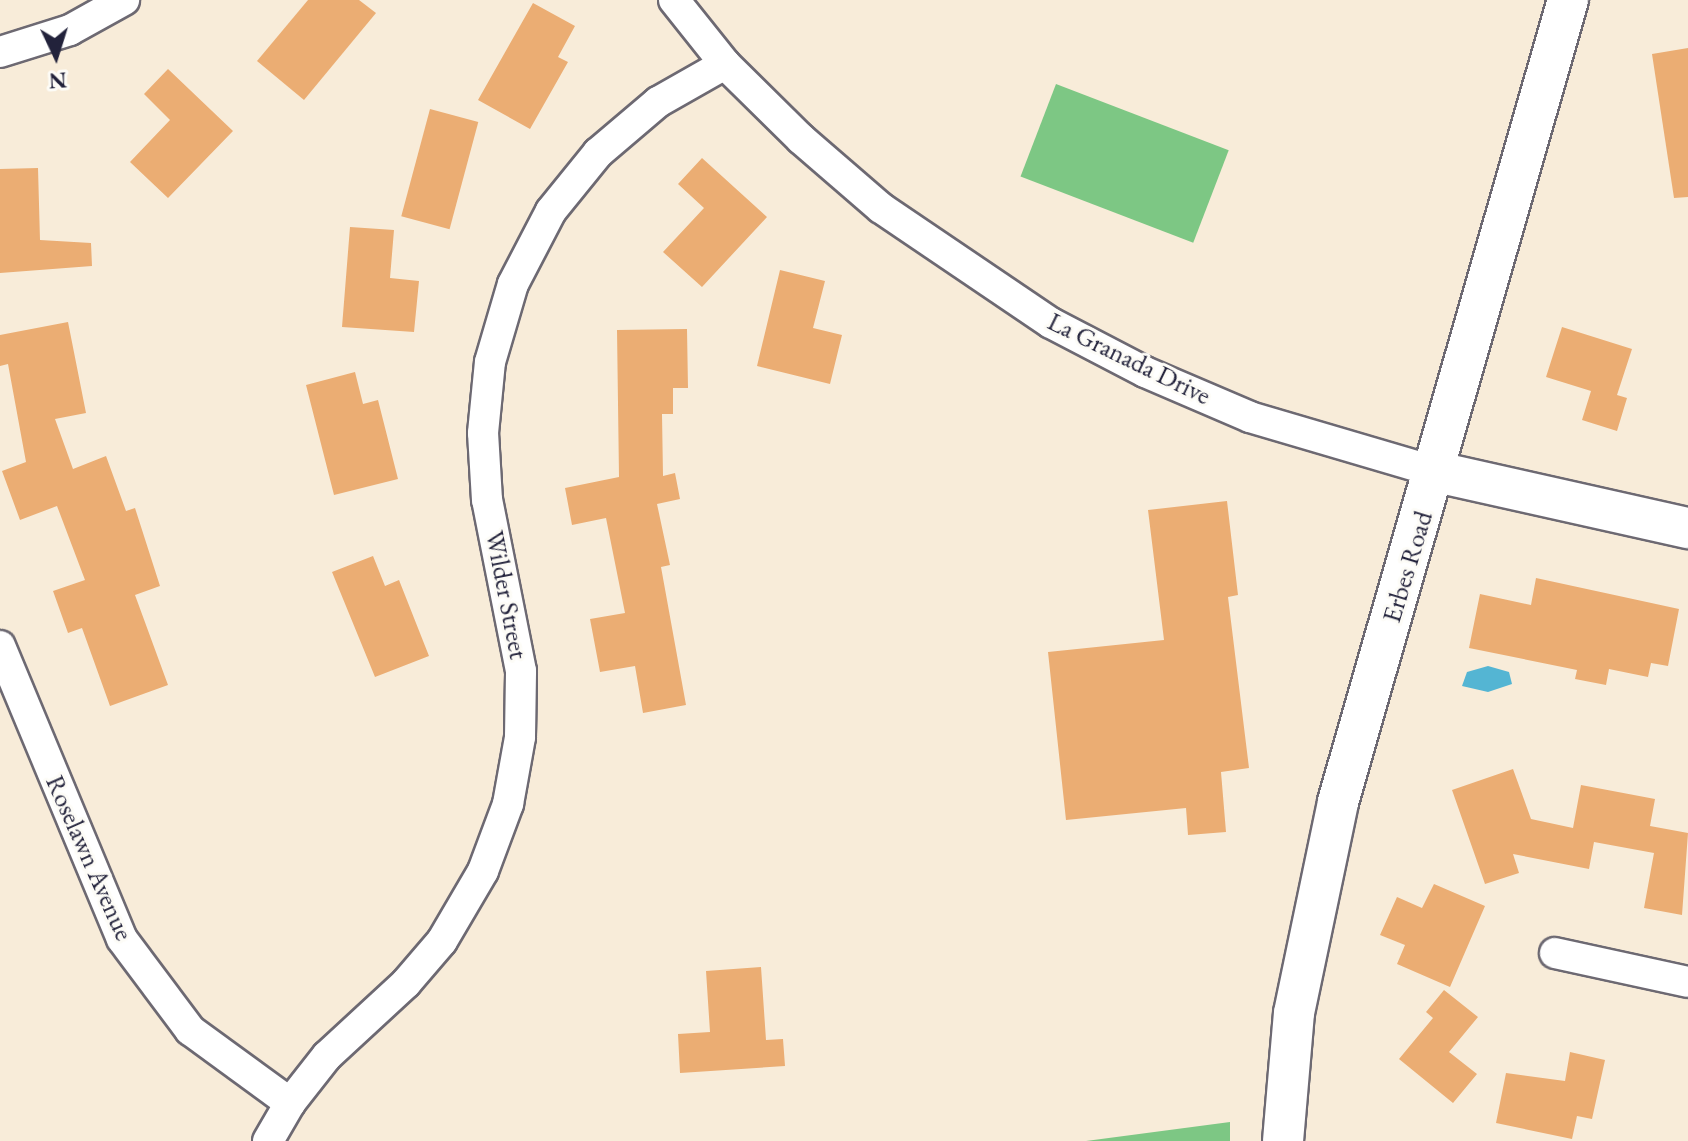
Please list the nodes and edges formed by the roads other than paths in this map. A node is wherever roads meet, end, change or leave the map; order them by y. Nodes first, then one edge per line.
1 (124, 0) edge
2 (674, 0) edge
3 (1568, 0) edge
4 (0, 52) edge
5 (725, 64) junction
6 (1437, 472) junction
7 (1688, 528) edge
8 (0, 646) edge
9 (1555, 953) dead end
10 (1688, 982) edge
11 (290, 1103) junction
12 (268, 1141) edge
13 (1283, 1141) edge

1 - 4 street
2 - 5 street, La Granada Drive
3 - 6 main road, Erbes Road
5 - 6 street, La Granada Drive
5 - 11 street, Wilder Street
6 - 7 main road, La Granada Drive
6 - 13 main road, Erbes Road
8 - 11 street, Roselawn Avenue
9 - 10 street
11 - 12 street, Wilder Street

